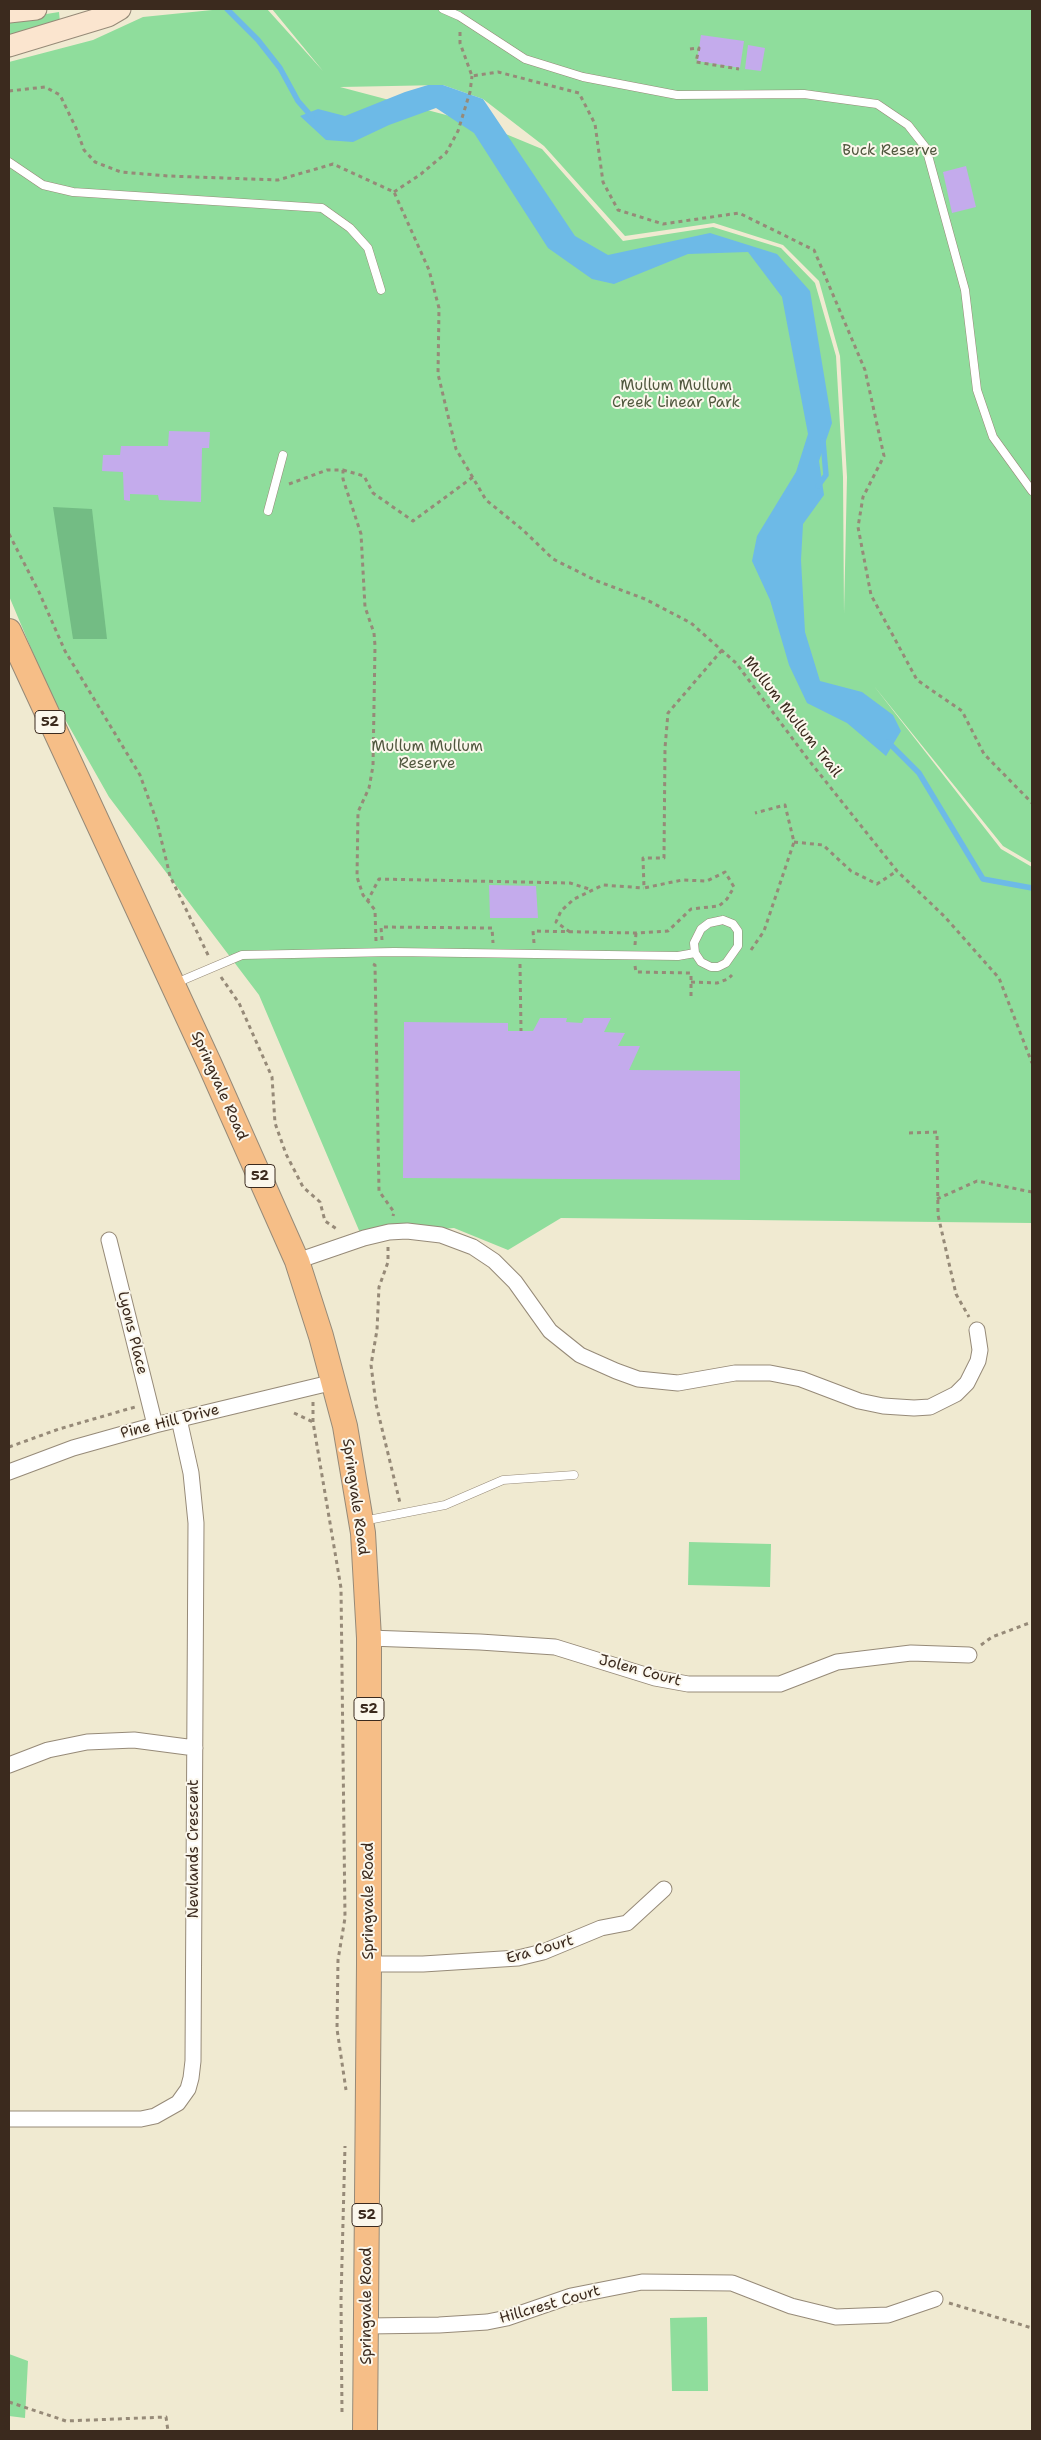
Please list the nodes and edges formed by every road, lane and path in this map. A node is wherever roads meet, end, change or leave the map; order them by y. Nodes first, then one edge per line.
1 (36, 9) edge
2 (120, 9) edge
3 (443, 9) edge
4 (9, 12) edge
5 (459, 16) junction
6 (9, 46) edge
7 (690, 49) dead end
8 (739, 69) dead end
9 (472, 76) junction
10 (9, 91) edge
11 (9, 162) edge
12 (394, 192) junction
13 (381, 290) dead end
14 (283, 455) dead end
15 (343, 470) dead end
16 (473, 477) junction
17 (1032, 491) edge
18 (268, 511) dead end
19 (9, 534) edge
20 (9, 632) edge
21 (722, 650) junction
22 (1032, 803) edge
23 (755, 813) dead end
24 (794, 842) junction
25 (897, 870) junction
26 (644, 888) junction
27 (592, 890) junction
28 (367, 902) dead end
29 (570, 932) junction
30 (376, 943) dead end
31 (493, 946) dead end
32 (750, 951) dead end
33 (520, 953) junction
34 (695, 953) junction
35 (214, 966) junction
36 (735, 972) dead end
37 (691, 982) dead end
38 (172, 985) junction
39 (522, 1031) dead end
40 (1032, 1063) edge
41 (909, 1132) dead end
42 (1032, 1192) edge
43 (937, 1199) junction
44 (340, 1232) dead end
45 (109, 1240) dead end
46 (297, 1261) junction
47 (977, 1330) joint
48 (324, 1384) junction
49 (151, 1404) junction
50 (294, 1413) dead end
51 (179, 1419) junction
52 (313, 1422) junction
53 (155, 1425) junction
54 (9, 1447) edge
55 (9, 1472) edge
56 (574, 1475) dead end
57 (361, 1521) junction
58 (1032, 1622) edge
59 (369, 1638) junction
60 (969, 1655) joint
61 (195, 1748) junction
62 (9, 1765) edge
63 (664, 1889) dead end
64 (370, 1964) junction
65 (347, 2095) dead end
66 (9, 2119) edge
67 (345, 2144) dead end
68 (935, 2299) joint
69 (367, 2326) junction
70 (1032, 2328) edge
71 (9, 2402) edge
72 (343, 2422) dead end
73 (168, 2431) edge
74 (365, 2431) edge

1 - 4 main road
2 - 6 main road
3 - 5 lane
5 - 9 path
5 - 17 lane
7 - 8 path
9 - 12 path
9 - 22 path
10 - 12 path
11 - 13 lane
12 - 16 path, Mullum Mullum Trail
14 - 18 lane
15 - 16 path
16 - 21 path, Mullum Mullum Trail
19 - 35 path
20 - 38 main road, Springvale Road / 52
21 - 25 path, Mullum Mullum Trail
21 - 26 path
23 - 24 path
24 - 25 path
24 - 32 path
25 - 40 path, Mullum Mullum Trail
26 - 27 path
26 - 29 path
27 - 28 path
27 - 29 path
29 - 33 path
30 - 31 path
33 - 34 lane
33 - 35 lane
33 - 39 path
34 - 34 lane
35 - 38 lane
35 - 44 path
36 - 37 path
38 - 46 main road, Springvale Road / 52
41 - 43 path
42 - 43 path
43 - 47 path
45 - 49 street, Lyons Place
46 - 47 street
46 - 48 main road, Springvale Road / 52
48 - 51 street, Pine Hill Drive
48 - 52 path
48 - 57 main road, Springvale Road / 52
49 - 53 street, Lyons Place
49 - 54 path
50 - 52 path
51 - 53 street, Pine Hill Drive
51 - 61 street, Newlands Crescent
52 - 65 path
53 - 55 street, Pine Hill Drive
56 - 57 lane
57 - 59 main road, Springvale Road / 52
58 - 60 path
59 - 60 street, Jolen Court
59 - 64 main road, Springvale Road / 52
61 - 62 street
61 - 66 street, Newlands Crescent
63 - 64 street, Era Court
64 - 69 main road, Springvale Road / 52
67 - 72 path
68 - 69 street, Hillcrest Court
68 - 70 path
69 - 74 main road, Springvale Road / 52
71 - 73 path

